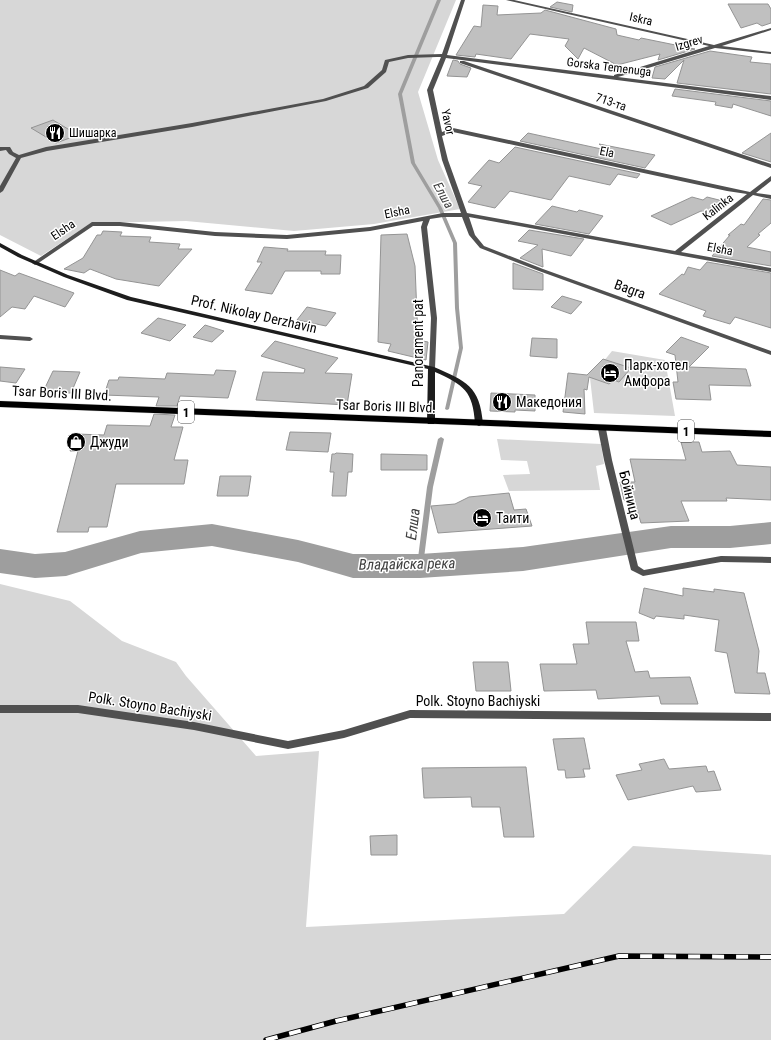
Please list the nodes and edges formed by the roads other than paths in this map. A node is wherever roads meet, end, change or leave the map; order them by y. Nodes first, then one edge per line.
1 (463, 0) edge
2 (508, 0) edge
3 (771, 29) edge
4 (714, 46) junction
5 (771, 54) edge
6 (444, 56) junction
7 (614, 77) junction
8 (771, 98) edge
9 (439, 135) junction
10 (0, 149) edge
11 (19, 156) junction
12 (771, 166) edge
13 (771, 178) edge
14 (0, 191) edge
15 (753, 194) junction
16 (771, 197) edge
17 (466, 215) junction
18 (427, 218) junction
19 (0, 245) edge
20 (482, 247) joint
21 (677, 252) junction
22 (34, 263) junction
23 (771, 270) edge
24 (0, 337) edge
25 (30, 339) dead end
26 (771, 353) edge
27 (432, 368) junction
28 (0, 404) edge
29 (431, 422) junction
30 (478, 424) junction
31 (602, 428) junction
32 (771, 434) edge
33 (771, 560) edge
34 (0, 708) edge
35 (771, 717) edge

1 - 6 street, Yavor
2 - 4 street, Iskra
3 - 4 street, Izgrev
4 - 5 street, Iskra
4 - 7 street, Izgrev
6 - 7 street, Gorska Temenuga
6 - 9 street, Yavor
6 - 11 street
6 - 12 street, 713-та
7 - 8 street, Gorska Temenuga
9 - 15 street, Ela
9 - 17 street, Yavor
10 - 11 street
11 - 14 street
13 - 15 street, Kalinka
15 - 16 street, Ela
15 - 21 street, Kalinka
17 - 18 street, Elsha
17 - 20 street, Yavor
17 - 21 street, Elsha
18 - 22 street, Elsha
18 - 27 street, Panorament pat
19 - 22 main road, Prof. Nikolay Derzhavin
20 - 26 street, Bagra
21 - 23 street, Elsha
22 - 27 main road, Prof. Nikolay Derzhavin
24 - 25 street
27 - 29 main road, Panorament pat
27 - 30 main road, Prof. Nikolay Derzhavin
28 - 29 main road, Tsar Boris III Blvd. / 1
29 - 30 main road, Tsar Boris III Blvd. / 1
30 - 31 main road, Tsar Boris III Blvd. / 1
31 - 32 main road, Tsar Boris III Blvd. / 1
31 - 33 street, Бойница
34 - 35 street, Polk. Stoyno Bachiyski

